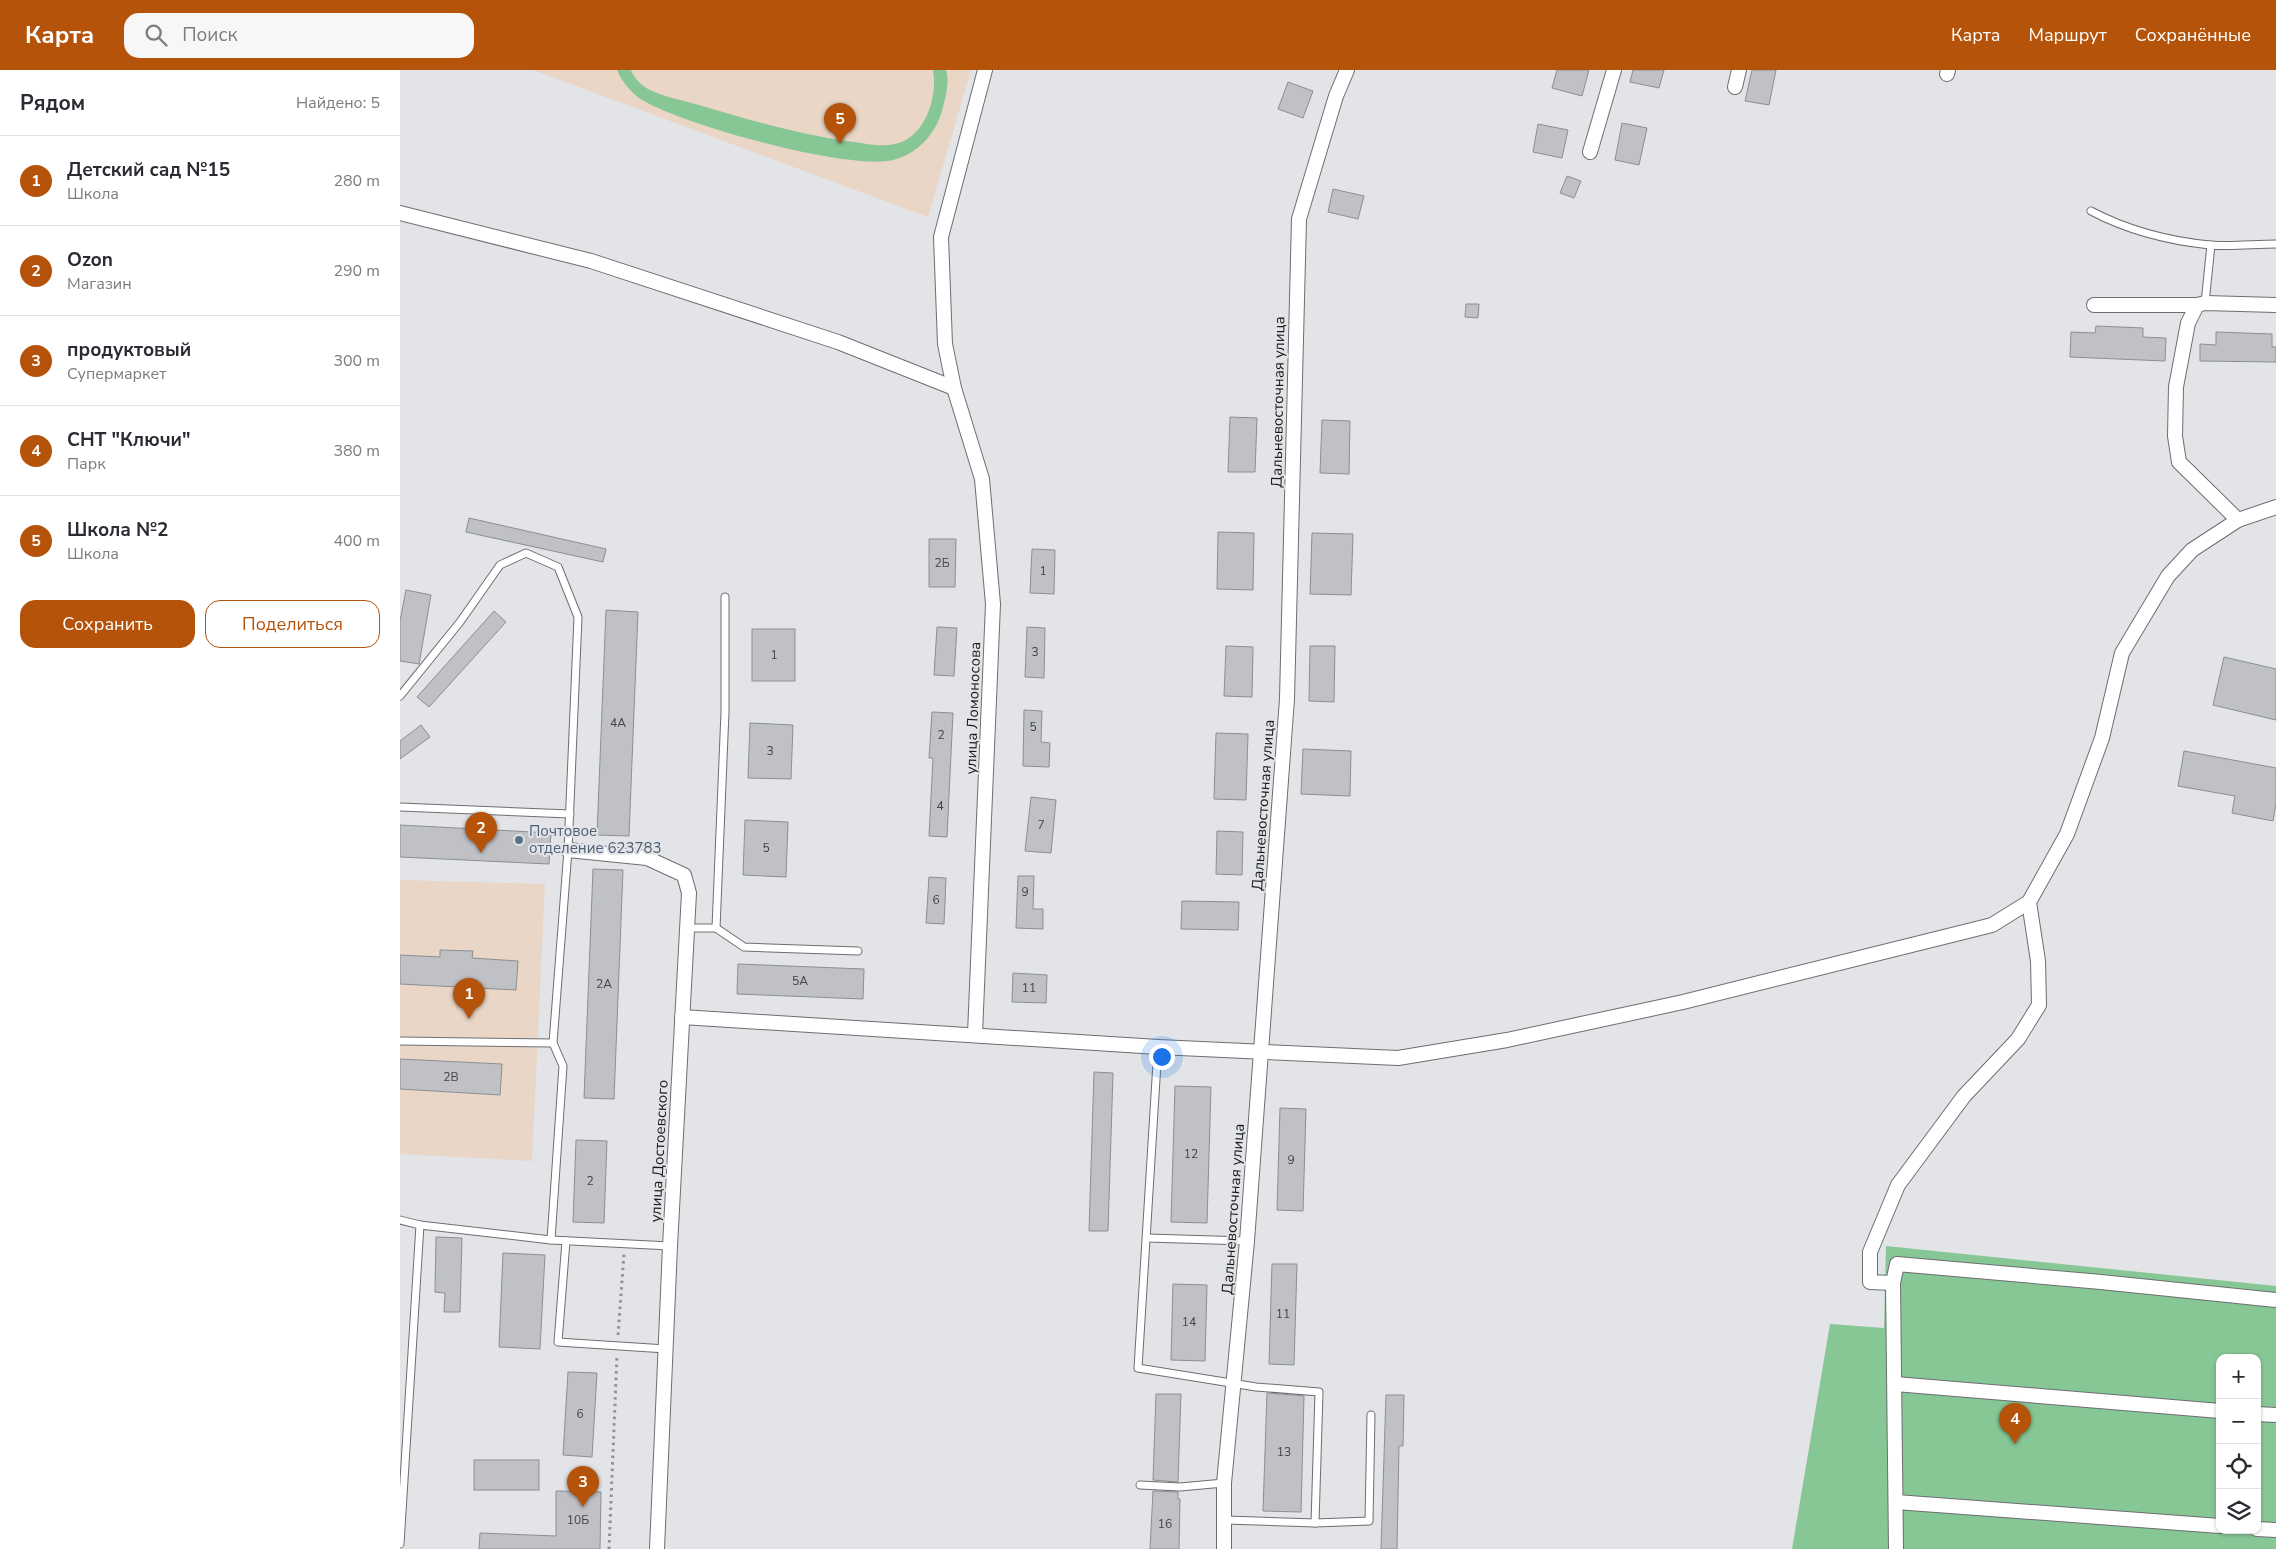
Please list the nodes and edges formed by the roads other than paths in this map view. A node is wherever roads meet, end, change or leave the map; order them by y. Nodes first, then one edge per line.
1 (985, 70) edge
2 (1347, 70) edge
3 (1614, 70) edge
4 (1739, 70) edge
5 (1735, 87) dead end
6 (1590, 152) dead end
7 (2091, 211) dead end
8 (400, 214) edge
9 (2276, 244) edge
10 (2211, 245) junction
11 (2201, 304) junction
12 (2094, 305) dead end
13 (2276, 305) edge
14 (954, 388) junction
15 (2276, 507) edge
16 (2238, 520) junction
17 (725, 597) dead end
18 (400, 696) edge
19 (400, 806) edge
20 (570, 814) junction
21 (568, 850) junction
22 (2029, 902) junction
23 (688, 928) junction
24 (716, 928) junction
25 (858, 951) dead end
26 (682, 1017) junction
27 (975, 1034) junction
28 (400, 1041) edge
29 (553, 1043) junction
30 (1158, 1047) junction
31 (1260, 1052) junction
32 (400, 1220) edge
33 (420, 1225) junction
34 (1147, 1238) junction
35 (551, 1240) junction
36 (566, 1241) junction
37 (1247, 1241) junction
38 (670, 1246) junction
39 (1893, 1283) junction
40 (2276, 1300) edge
41 (667, 1349) junction
42 (1234, 1383) junction
43 (1895, 1384) junction
44 (2216, 1410) edge
45 (2261, 1414) edge
46 (1371, 1415) dead end
47 (2276, 1415) edge
48 (1224, 1483) junction
49 (1140, 1485) dead end
50 (1896, 1502) junction
51 (401, 1506) edge
52 (1224, 1520) junction
53 (1315, 1523) junction
54 (2216, 1526) edge
55 (2261, 1529) edge
56 (2276, 1530) edge
57 (400, 1544) edge
58 (657, 1549) edge
59 (1224, 1549) edge
60 (1896, 1549) edge

1 - 14 street, улица Ломоносова
2 - 31 street, Дальневосточная улица
3 - 6 street
4 - 5 street
7 - 10 lane
8 - 14 street
9 - 10 lane
10 - 11 lane
11 - 12 street
11 - 13 street
11 - 16 street
14 - 27 street, улица Ломоносова
15 - 16 street
16 - 22 street
17 - 24 lane
18 - 20 lane
19 - 20 lane
20 - 21 lane
21 - 23 street, улица Достоевского
21 - 29 lane
22 - 31 street
22 - 39 street
23 - 24 lane
23 - 26 street, улица Достоевского
24 - 25 lane
26 - 27 street
26 - 38 street, улица Достоевского
27 - 30 street
28 - 29 lane
29 - 35 lane
30 - 31 street
30 - 34 lane
31 - 37 street, Дальневосточная улица
32 - 33 lane
33 - 35 lane
33 - 51 lane
34 - 37 lane
34 - 42 lane
35 - 36 lane
36 - 38 lane
36 - 41 lane
37 - 42 street, Дальневосточная улица
38 - 41 street, улица Достоевского
39 - 40 street
39 - 43 street
41 - 58 street, улица Достоевского
42 - 48 street, Дальневосточная улица
42 - 53 lane
43 - 44 street
43 - 50 street
45 - 47 street
46 - 53 lane
48 - 49 lane
48 - 52 street, Дальневосточная улица
50 - 54 street
50 - 60 street
51 - 57 lane
52 - 53 lane
52 - 59 street, Дальневосточная улица
55 - 56 street

